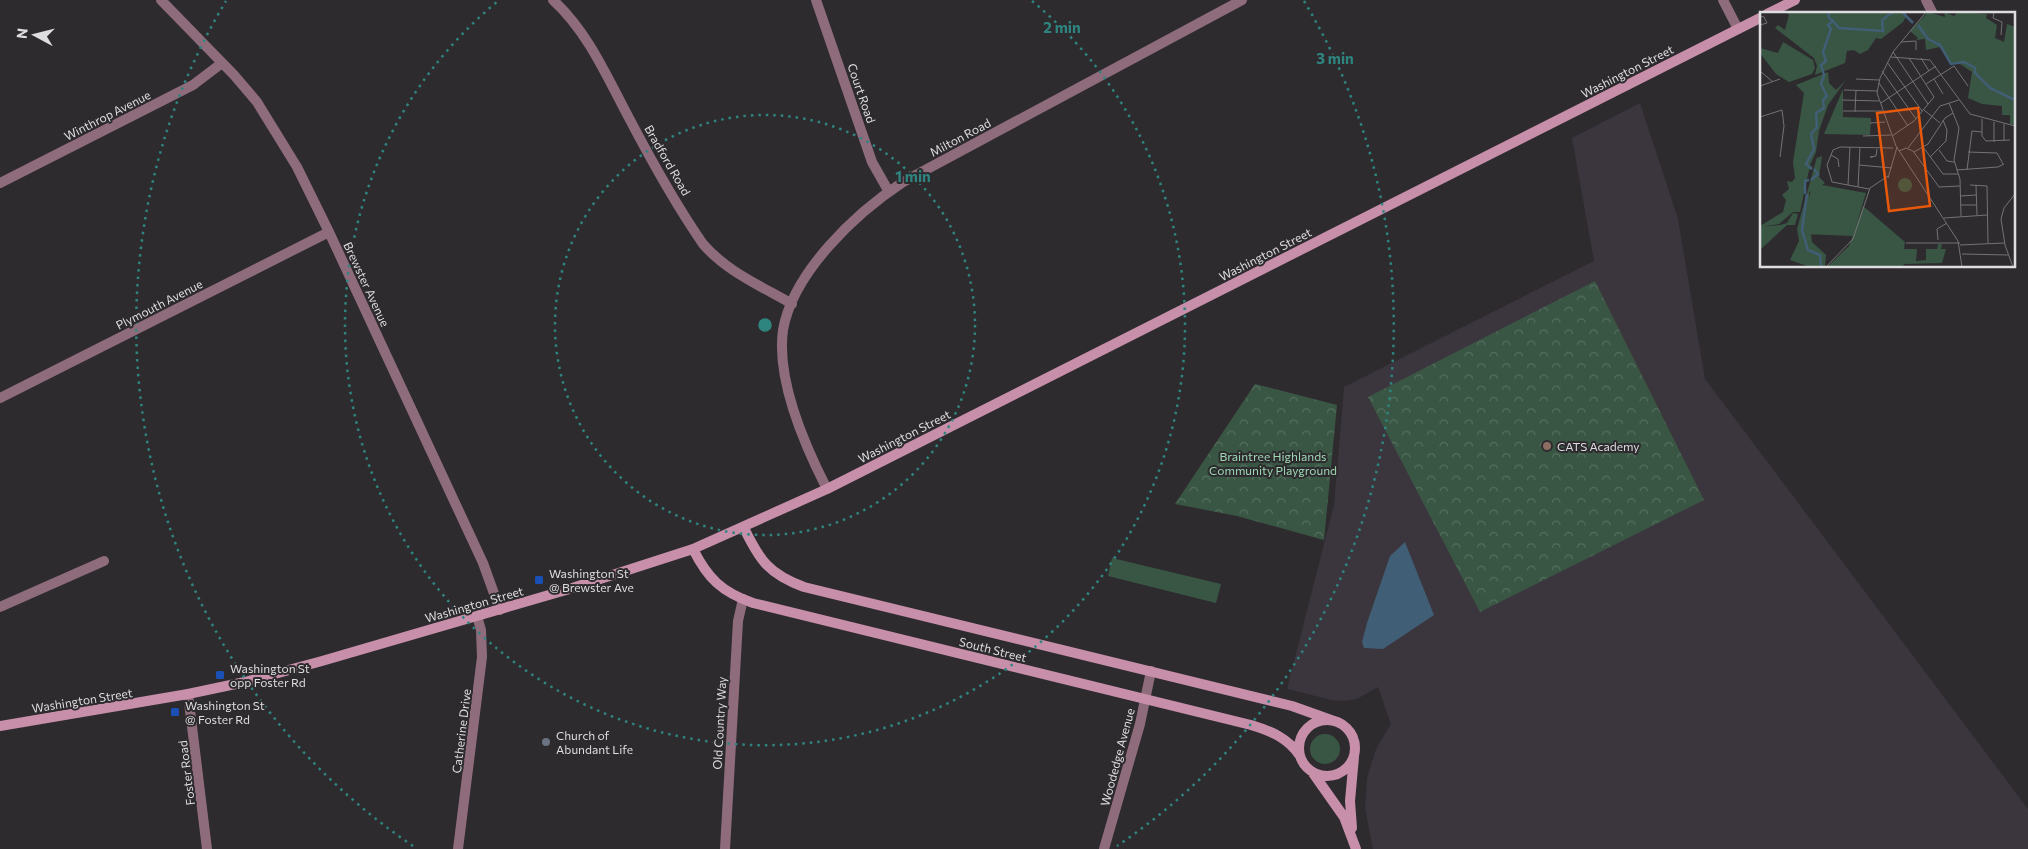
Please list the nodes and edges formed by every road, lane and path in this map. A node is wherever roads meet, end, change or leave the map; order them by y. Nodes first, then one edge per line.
1 (161, 0) edge
2 (553, 0) edge
3 (816, 0) edge
4 (1242, 0) edge
5 (1723, 0) edge
6 (1794, 0) edge
7 (1926, 0) edge
8 (1771, 12) edge
9 (1931, 12) edge
10 (1760, 17) edge
11 (1738, 29) junction
12 (222, 63) junction
13 (0, 183) edge
14 (889, 192) junction
15 (329, 232) junction
16 (792, 304) junction
17 (0, 398) edge
18 (827, 489) junction
19 (744, 528) junction
20 (693, 549) junction
21 (104, 561) dead end
22 (743, 600) junction
23 (0, 607) edge
24 (500, 610) junction
25 (477, 616) junction
26 (1151, 671) junction
27 (188, 694) junction
28 (1145, 699) junction
29 (1334, 721) junction
30 (0, 726) edge
31 (1354, 753) junction
32 (1300, 756) junction
33 (1313, 772) junction
34 (1355, 845) edge
35 (207, 849) edge
36 (458, 849) edge
37 (725, 849) edge
38 (1104, 849) edge

1 - 12 street, Brewster Avenue
2 - 16 street, Bradford Road
3 - 14 street, Court Road
4 - 14 street, Milton Road
5 - 11 street
6 - 8 main road
7 - 9 street
10 - 11 main road, Washington Street
11 - 18 main road, Washington Street
12 - 13 street, Winthrop Avenue
12 - 15 street, Brewster Avenue
14 - 16 street, Milton Road
15 - 17 street, Plymouth Avenue
15 - 24 street, Brewster Avenue
16 - 18 street, Milton Road
18 - 19 main road, Washington Street
19 - 20 main road, Washington Street
19 - 26 main road, South Street
20 - 22 main road, South Street
20 - 24 main road, Washington Street
21 - 23 street
22 - 28 main road, South Street
22 - 37 street, Old Country Way
24 - 25 main road, Washington Street
25 - 27 main road, Washington Street
25 - 36 street, Catherine Drive
26 - 28 street, Woodedge Avenue
26 - 29 main road, South Street
27 - 30 main road, Washington Street
27 - 35 street, Foster Road
28 - 32 main road, South Street
28 - 38 street, Woodedge Avenue
29 - 31 main road
29 - 32 main road
31 - 33 main road
31 - 34 main road
32 - 33 main road
33 - 34 main road

